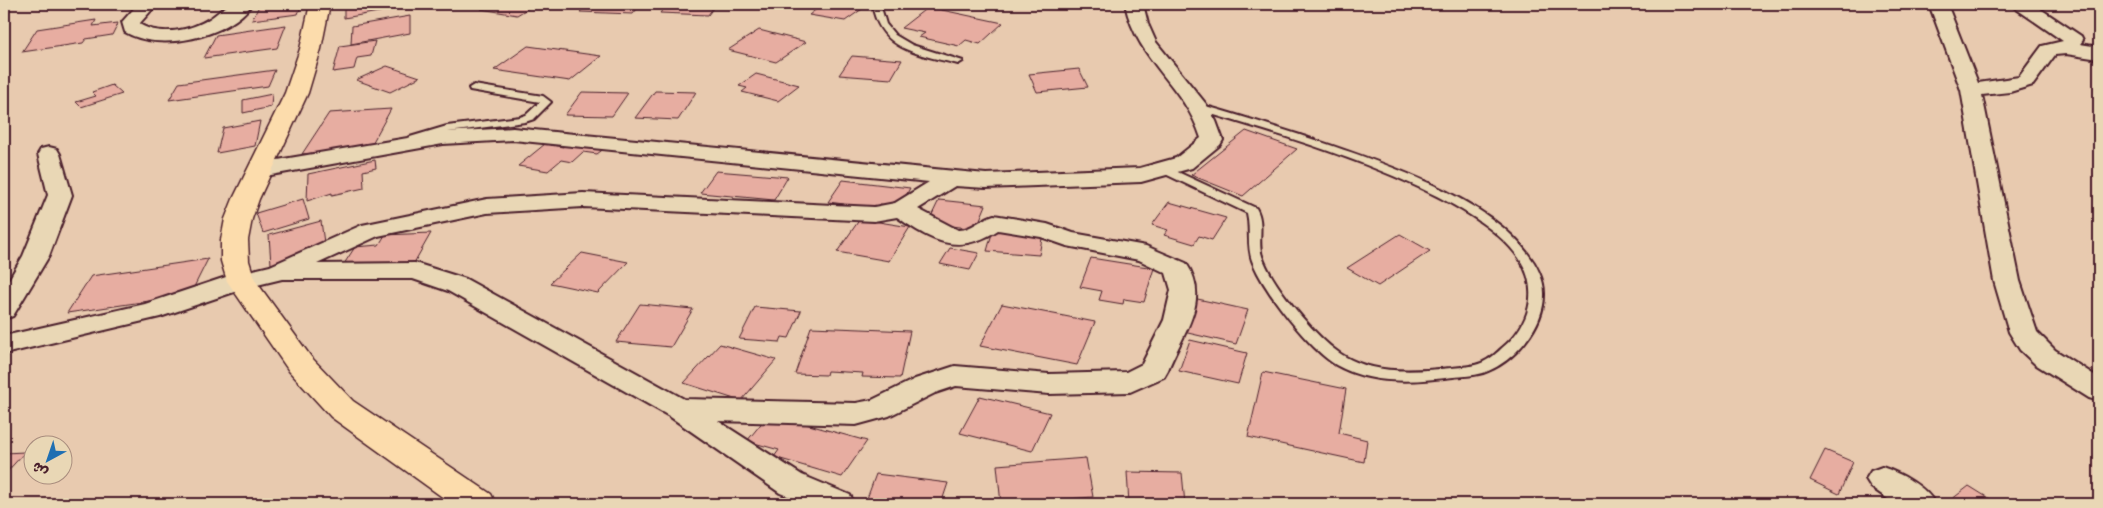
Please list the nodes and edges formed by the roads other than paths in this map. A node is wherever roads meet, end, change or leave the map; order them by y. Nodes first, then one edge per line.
1 (148, 4) edge
2 (243, 4) edge
3 (320, 4) edge
4 (876, 4) edge
5 (1134, 4) edge
6 (1938, 4) edge
7 (2021, 4) edge
8 (2066, 48) junction
9 (2099, 53) edge
10 (958, 61) dead end
11 (474, 88) dead end
12 (1971, 90) junction
13 (1198, 107) junction
14 (394, 145) junction
15 (49, 154) dead end
16 (260, 170) junction
17 (1165, 170) junction
18 (951, 180) junction
19 (902, 210) junction
20 (278, 272) junction
21 (241, 281) junction
22 (4, 310) edge
23 (5, 341) edge
24 (2099, 391) edge
25 (679, 409) junction
26 (1882, 479) dead end
27 (818, 501) edge
28 (478, 504) edge
29 (1919, 504) edge

1 - 2 street
3 - 16 main road
4 - 10 lane
5 - 13 street
6 - 12 street
7 - 8 street
8 - 9 street
8 - 12 street
11 - 14 lane
12 - 24 street
13 - 17 street
13 - 17 lane
14 - 16 street
14 - 18 street
15 - 22 street
16 - 21 main road
17 - 18 street
18 - 19 street
19 - 20 street
19 - 25 street
20 - 21 street
20 - 25 street
21 - 23 street
21 - 28 main road
25 - 27 street
26 - 29 street

